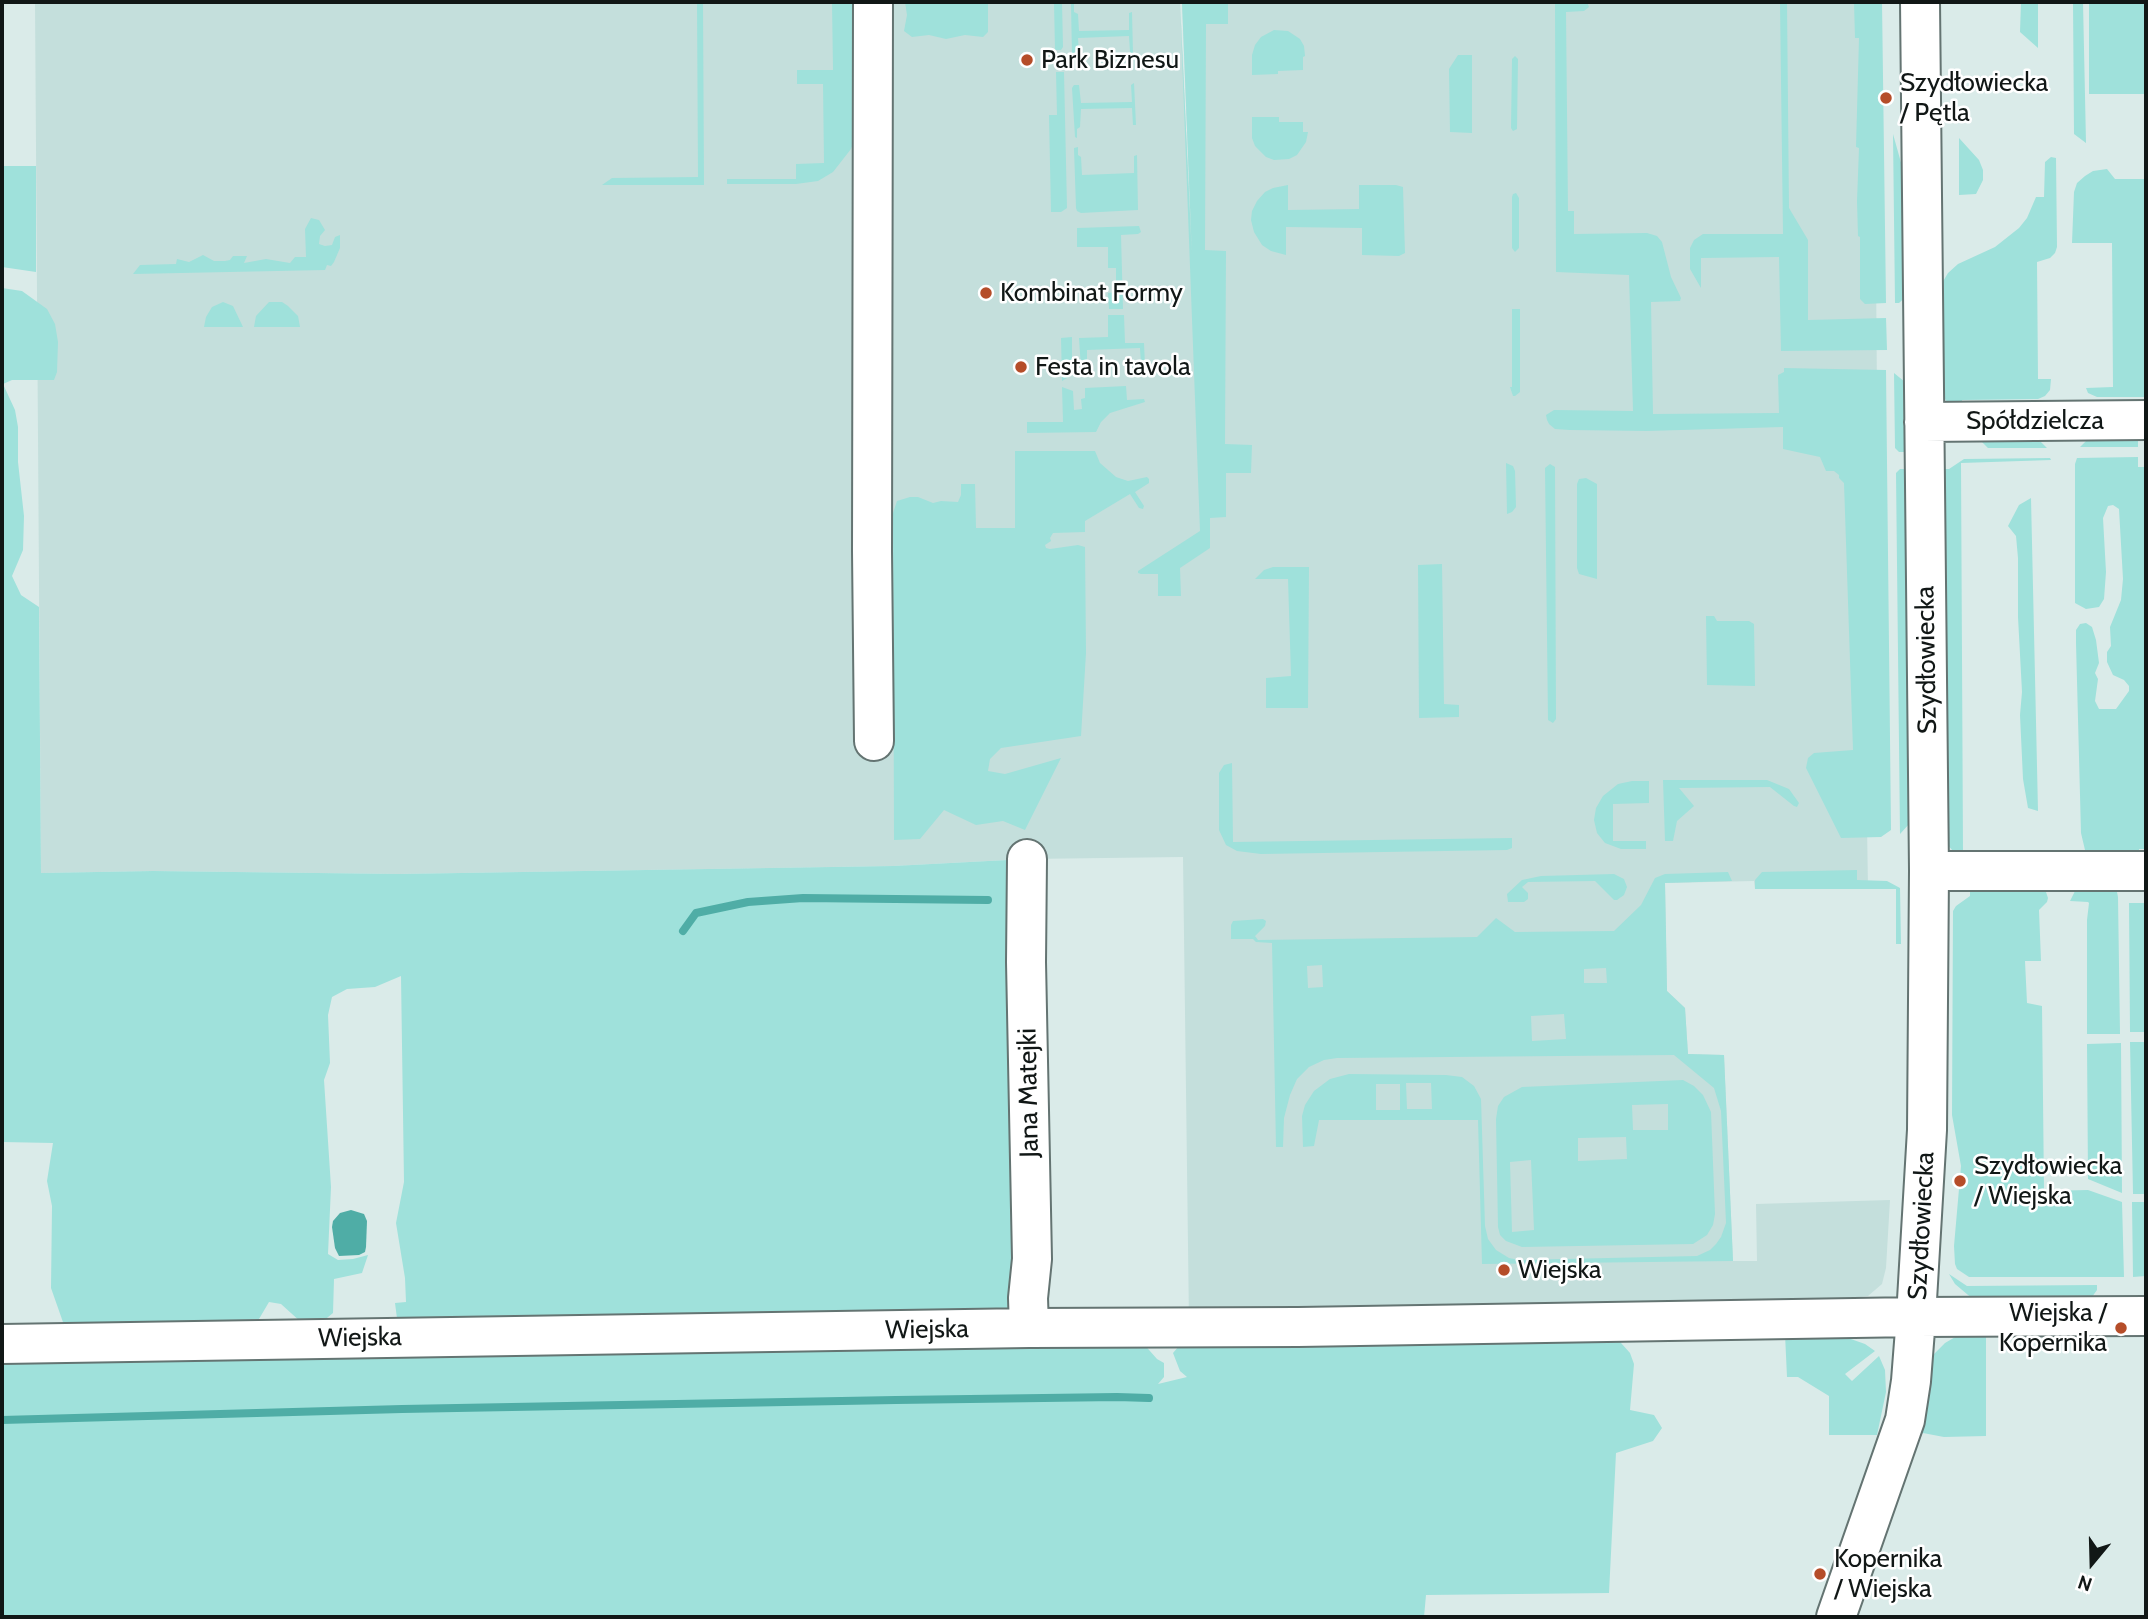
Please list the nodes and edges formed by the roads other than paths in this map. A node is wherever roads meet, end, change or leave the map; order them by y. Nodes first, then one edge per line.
1 (873, 2) edge
2 (1920, 2) edge
3 (2146, 420) edge
4 (1924, 422) junction
5 (874, 741) dead end
6 (1027, 859) dead end
7 (1929, 871) junction
8 (2146, 871) edge
9 (2146, 1316) edge
10 (1916, 1317) junction
11 (1029, 1328) junction
12 (2, 1344) edge
13 (1836, 1617) edge

1 - 5 street
2 - 4 street, Szydłowiecka
3 - 4 street, Spółdzielcza
4 - 7 street, Szydłowiecka
6 - 11 street, Jana Matejki
7 - 8 street
7 - 10 street, Szydłowiecka
9 - 10 street, Wiejska
10 - 11 street, Wiejska
10 - 13 street, Szydłowiecka
11 - 12 street, Wiejska

